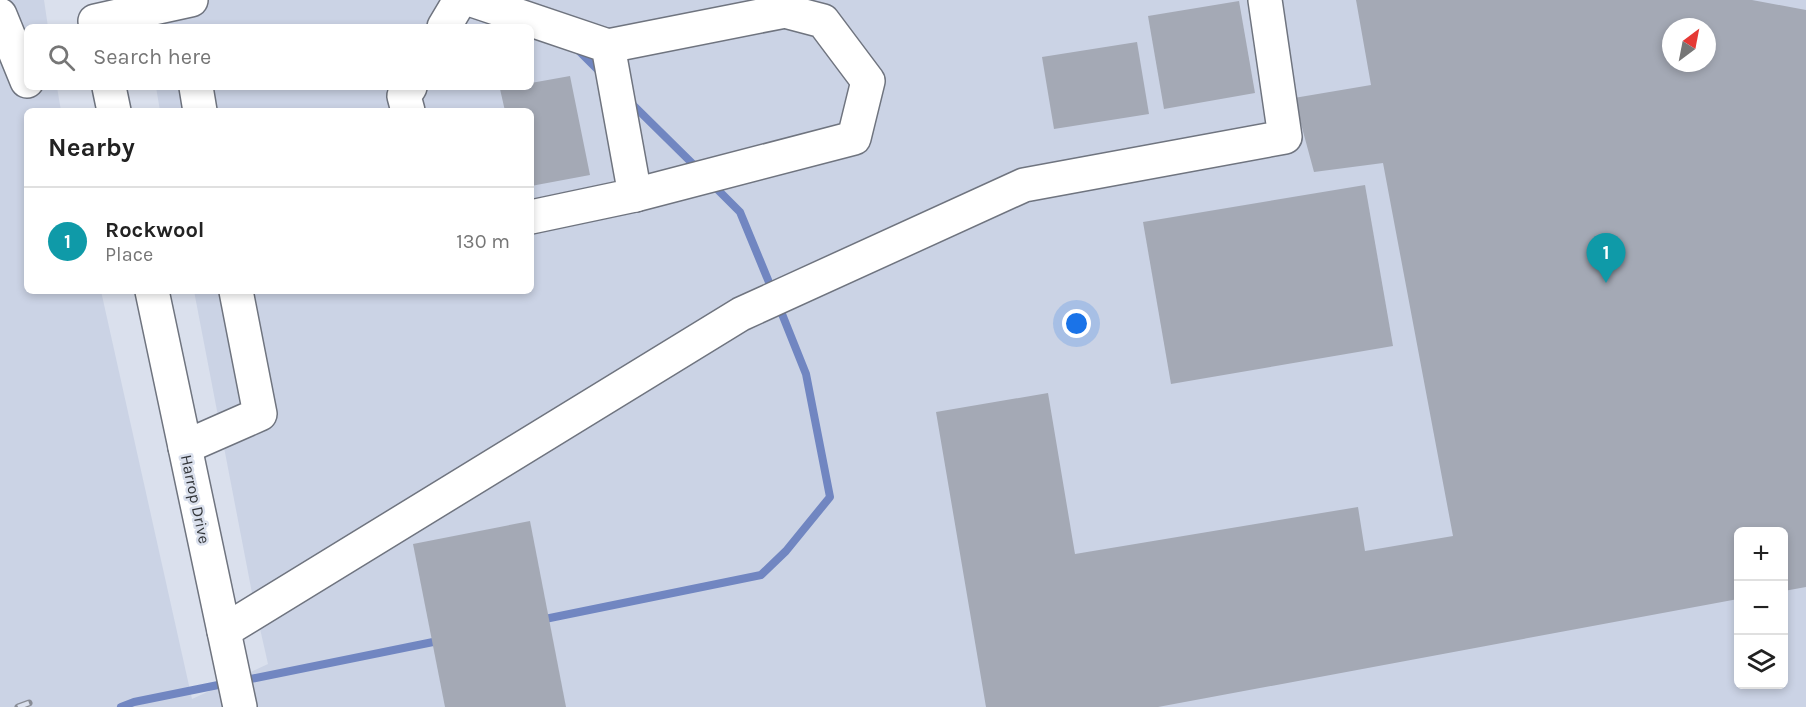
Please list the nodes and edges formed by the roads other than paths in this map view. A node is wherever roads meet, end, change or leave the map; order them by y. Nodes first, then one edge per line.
1 (460, 0) edge
2 (472, 0) edge
3 (1265, 0) edge
4 (185, 10) edge
5 (0, 15) edge
6 (94, 16) edge
7 (446, 24) edge
8 (608, 46) junction
9 (24, 74) edge
10 (110, 90) edge
11 (196, 90) edge
12 (408, 90) edge
13 (113, 108) edge
14 (200, 108) edge
15 (407, 108) edge
16 (635, 195) junction
17 (534, 216) edge
18 (153, 294) edge
19 (237, 294) edge
20 (185, 447) junction
21 (224, 631) junction
22 (240, 707) edge

1 - 7 street
2 - 8 street
3 - 21 street
4 - 6 street
5 - 9 street
8 - 16 street
8 - 16 street
10 - 13 street
11 - 14 street
12 - 15 street
16 - 17 street
18 - 20 street, Harrop Drive
19 - 20 street
20 - 21 street, Harrop Drive
21 - 22 street, Harrop Drive

